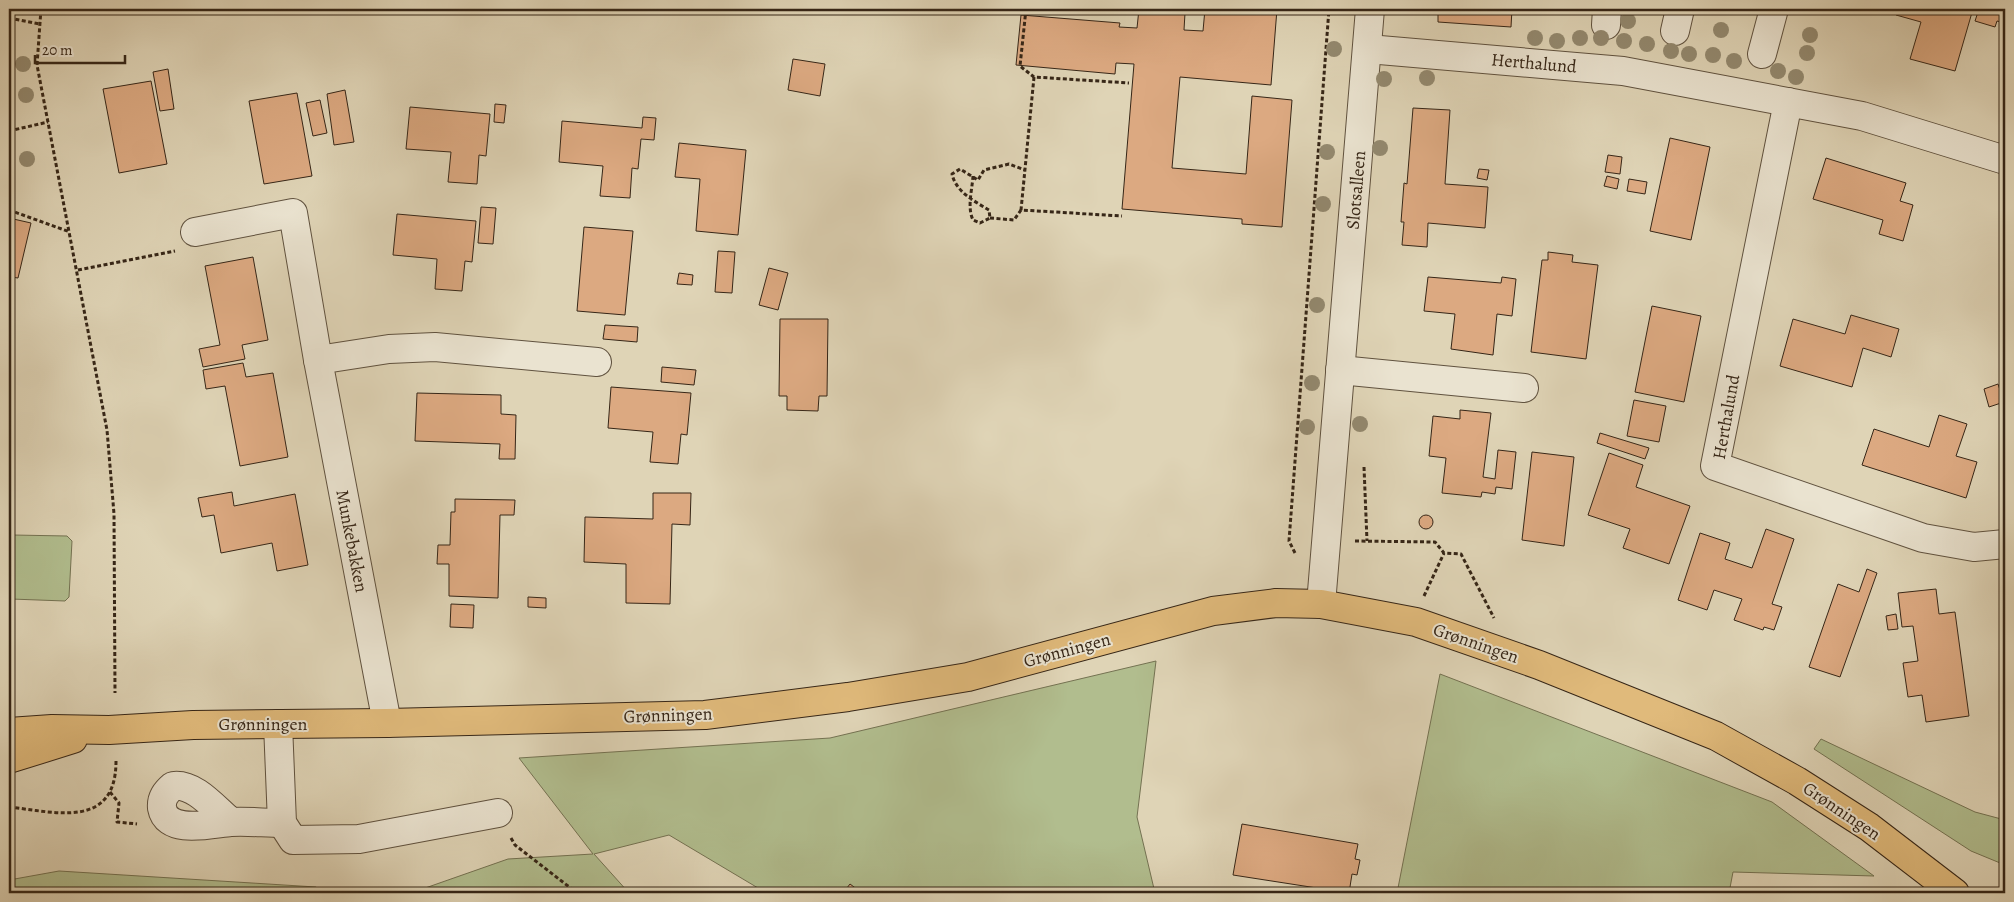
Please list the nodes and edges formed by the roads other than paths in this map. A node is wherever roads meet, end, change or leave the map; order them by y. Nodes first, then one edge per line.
1 (1370, 9) edge
2 (1774, 9) edge
3 (1368, 49) junction
4 (1762, 54) dead end
5 (1788, 102) junction
6 (2005, 160) edge
7 (195, 232) road end
8 (318, 360) junction
9 (597, 362) dead end
10 (1340, 370) junction
11 (1524, 388) dead end
12 (2005, 544) edge
13 (1321, 604) junction
14 (387, 723) junction
15 (278, 724) junction
16 (52, 729) junction
17 (109, 730) junction
18 (9, 732) edge
19 (9, 742) edge
20 (9, 759) edge
21 (498, 813) road end
22 (231, 822) dead end
23 (282, 823) junction
24 (1955, 893) edge

1 - 3 street, Slotsalleen
2 - 4 street
3 - 5 street, Herthalund
3 - 10 street, Slotsalleen
5 - 6 street, Herthalund
5 - 12 street, Herthalund
7 - 8 street, Munkebakken
8 - 9 street
8 - 14 street, Munkebakken
10 - 11 street
10 - 13 street, Slotsalleen
13 - 14 main road, Grønningen
13 - 24 main road, Grønningen
14 - 15 main road, Grønningen
15 - 17 main road, Grønningen
15 - 23 street
16 - 17 main road, Grønningen
16 - 18 main road, Grønningen
16 - 19 main road
17 - 20 main road, Grønningen
21 - 23 street
22 - 23 street

